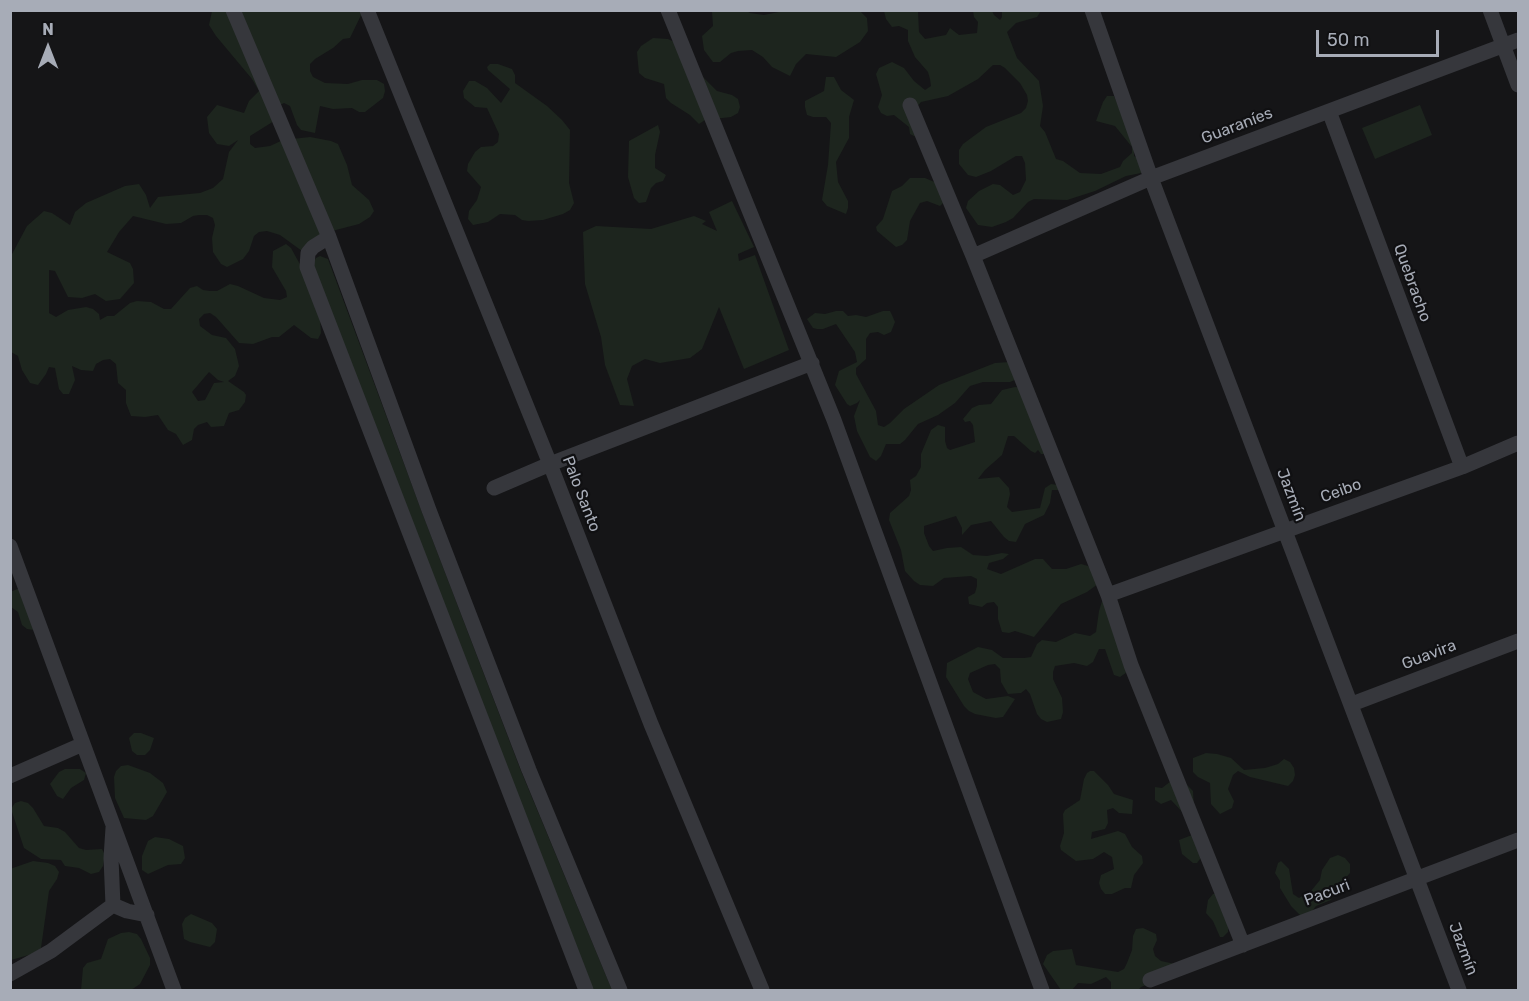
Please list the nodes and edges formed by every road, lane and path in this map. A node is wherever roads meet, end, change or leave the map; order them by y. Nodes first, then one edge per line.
1 (233, 10) edge
2 (367, 10) edge
3 (668, 10) edge
4 (1092, 10) edge
5 (1490, 10) edge
6 (1518, 40) edge
7 (1503, 46) junction
8 (1518, 85) edge
9 (910, 105) dead end
10 (1329, 111) junction
11 (1151, 178) junction
12 (329, 237) junction
13 (973, 256) junction
14 (812, 363) junction
15 (1518, 443) edge
16 (550, 464) junction
17 (1462, 467) junction
18 (494, 488) dead end
19 (1285, 531) junction
20 (10, 546) edge
21 (1108, 595) junction
22 (1518, 641) edge
23 (1352, 704) junction
24 (83, 744) junction
25 (10, 776) edge
26 (114, 825) junction
27 (1518, 840) edge
28 (1417, 877) junction
29 (113, 905) junction
30 (147, 915) junction
31 (1242, 945) junction
32 (10, 974) edge
33 (1150, 980) dead end
34 (174, 990) edge
35 (586, 990) edge
36 (620, 990) edge
37 (762, 990) edge
38 (1042, 990) edge
39 (1460, 990) edge

1 - 12 street
2 - 16 street, Palo Santo
3 - 14 street
4 - 11 street, Jazmín
5 - 7 street
6 - 7 street, Guaraníes
7 - 8 street
7 - 10 street, Guaraníes
9 - 13 street
10 - 11 street, Guaraníes
10 - 17 street, Quebracho
11 - 13 street, Guaraníes
11 - 19 street, Jazmín
12 - 35 street
12 - 36 street
13 - 21 street
14 - 16 street
14 - 38 street
15 - 17 street, Ceibo
16 - 18 street
16 - 37 street, Palo Santo
17 - 19 street, Ceibo
19 - 21 street, Ceibo
19 - 23 street, Jazmín
20 - 24 street
21 - 31 street
22 - 23 street, Guavira
23 - 28 street, Jazmín
24 - 25 street
24 - 26 street
26 - 29 street
26 - 30 street
27 - 28 street, Pacuri
28 - 31 street, Pacuri
28 - 39 street, Jazmín
29 - 30 street
29 - 32 street
30 - 34 street
31 - 33 street, Pacuri

